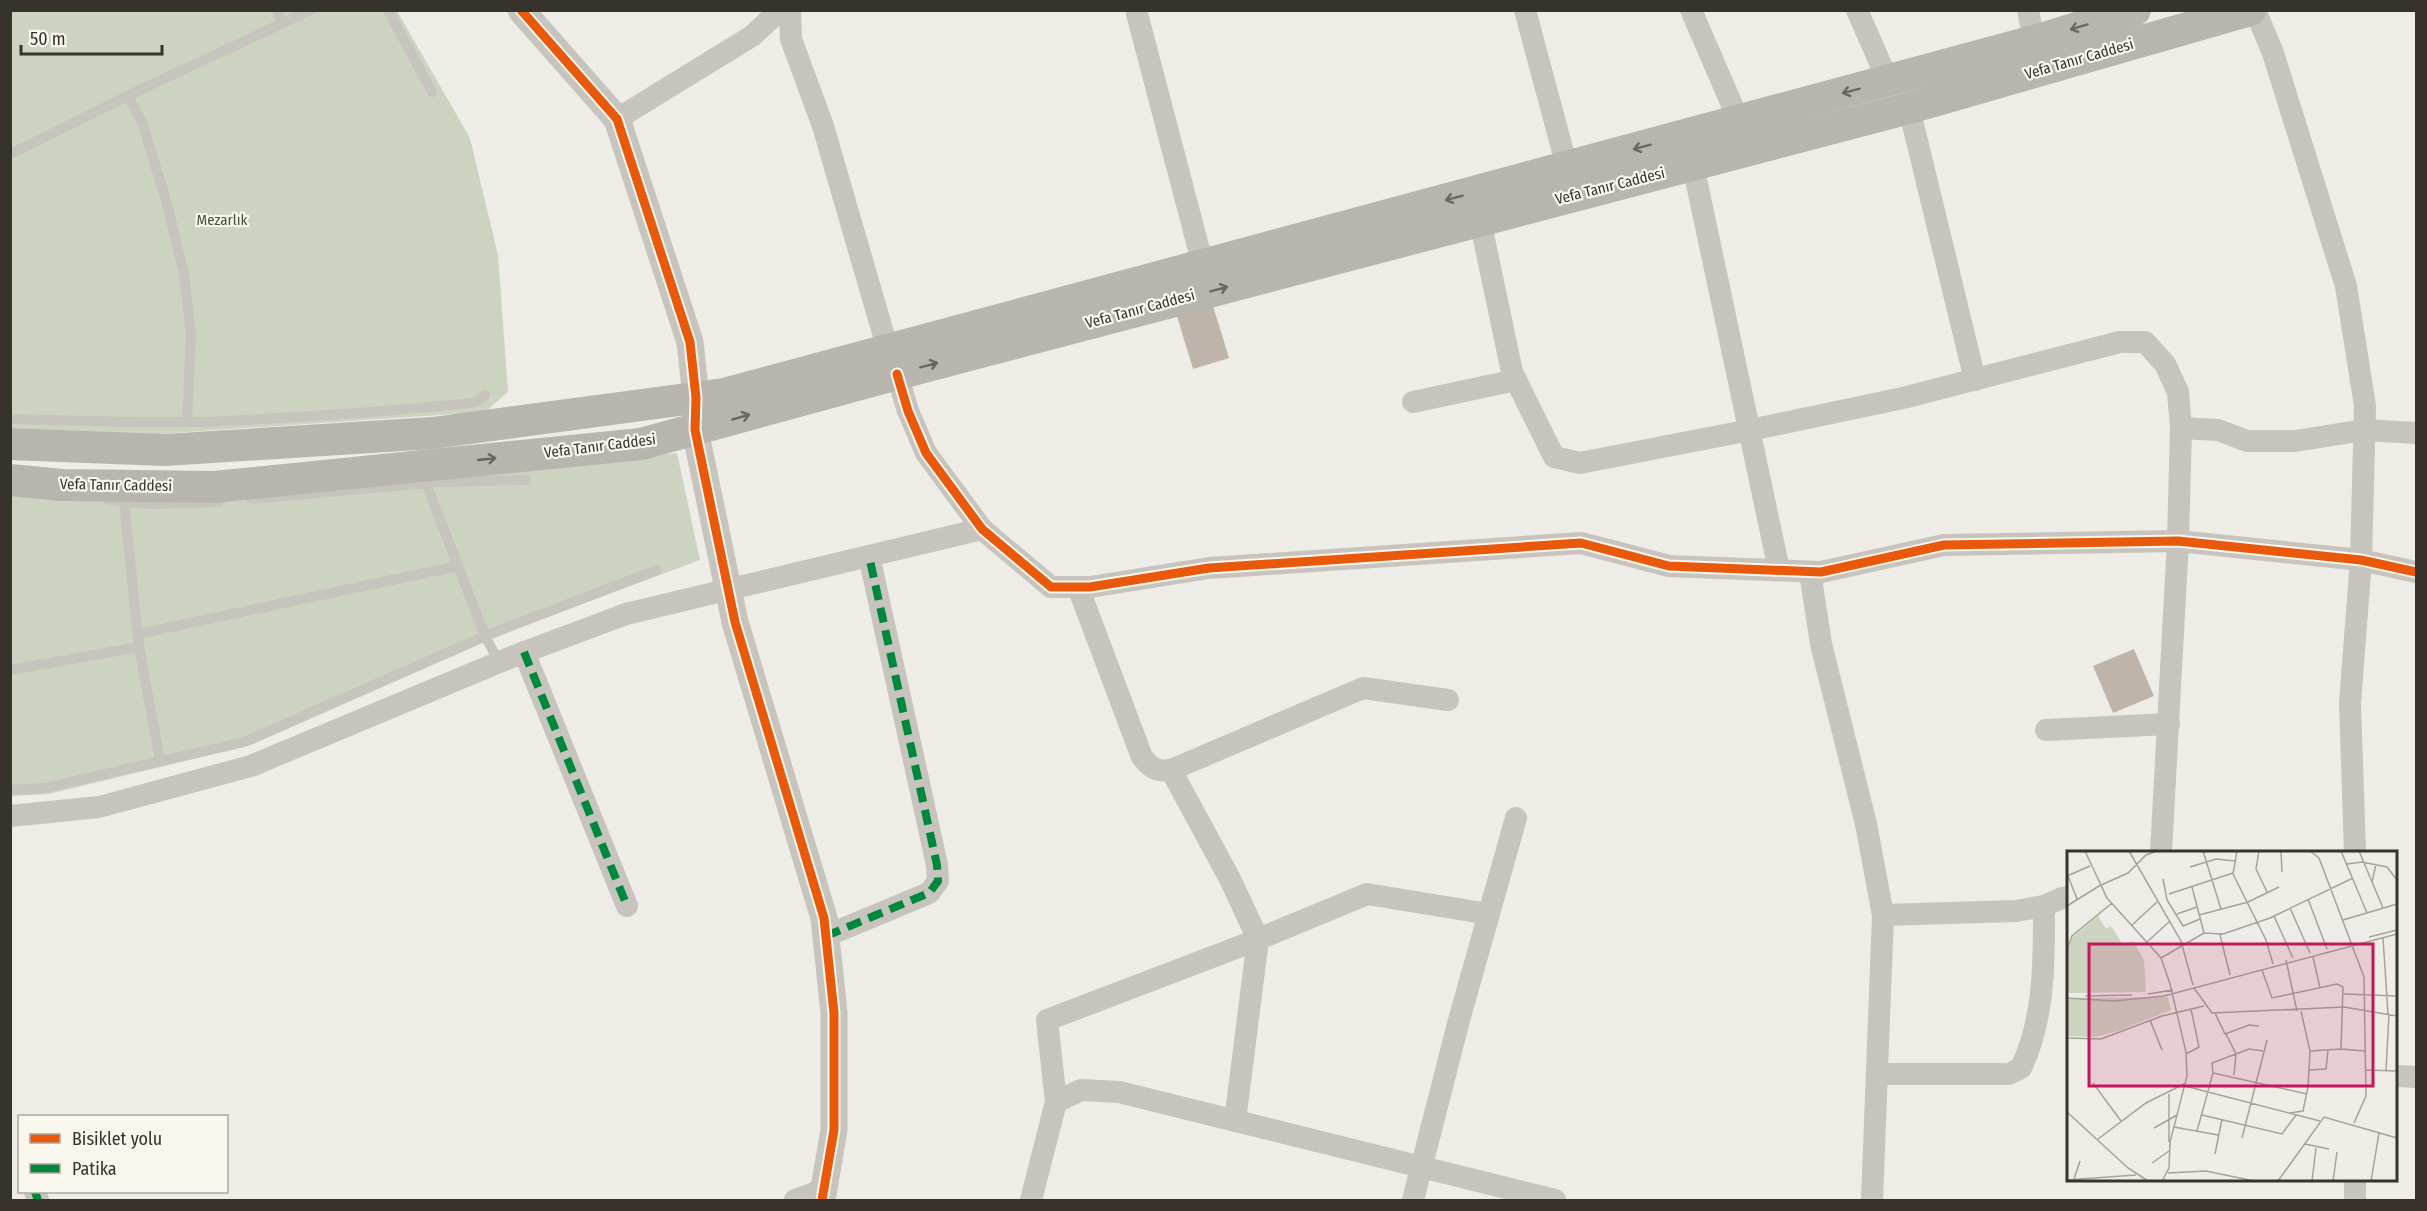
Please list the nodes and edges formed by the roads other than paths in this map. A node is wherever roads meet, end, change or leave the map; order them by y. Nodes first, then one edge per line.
1 (277, 10) edge
2 (311, 10) edge
3 (388, 10) edge
4 (521, 10) edge
5 (780, 10) edge
6 (790, 10) edge
7 (1136, 10) edge
8 (1526, 10) edge
9 (1691, 10) edge
10 (1857, 10) edge
11 (2028, 10) edge
12 (2135, 10) edge
13 (2250, 10) edge
14 (2255, 10) edge
15 (282, 24) junction
16 (2034, 41) junction
17 (1888, 81) junction
18 (432, 92) dead end
19 (129, 97) junction
20 (1909, 108) junction
21 (617, 119) junction
22 (1739, 121) junction
23 (1686, 135) junction
24 (12, 150) edge
25 (1693, 165) junction
26 (1568, 167) junction
27 (1480, 220) junction
28 (1203, 266) junction
29 (892, 362) junction
30 (1516, 380) junction
31 (1974, 380) junction
32 (485, 395) dead end
33 (696, 398) junction
34 (1413, 402) dead end
35 (10, 418) edge
36 (187, 423) junction
37 (2181, 428) junction
38 (695, 430) junction
39 (1750, 430) junction
40 (2364, 430) junction
41 (2416, 433) edge
42 (10, 444) edge
43 (10, 480) edge
44 (526, 480) dead end
45 (426, 483) junction
46 (10, 492) edge
47 (70, 497) dead end
48 (94, 499) dead end
49 (124, 502) junction
50 (982, 529) junction
51 (2178, 541) junction
52 (869, 556) junction
53 (2361, 560) junction
54 (458, 566) junction
55 (657, 570) dead end
56 (1779, 570) junction
57 (1810, 572) junction
58 (2416, 572) edge
59 (1078, 587) junction
60 (729, 590) junction
61 (138, 634) junction
62 (485, 636) junction
63 (139, 647) junction
64 (524, 652) junction
65 (499, 662) junction
66 (10, 670) edge
67 (1448, 700) dead end
68 (2169, 724) junction
69 (2046, 730) dead end
70 (160, 760) junction
71 (1171, 770) junction
72 (10, 790) edge
73 (10, 816) edge
74 (1516, 818) dead end
75 (2161, 851) edge
76 (2355, 851) edge
77 (2067, 897) edge
78 (627, 906) dead end
79 (2044, 906) junction
80 (1489, 915) junction
81 (1883, 915) junction
82 (826, 936) junction
83 (1258, 939) junction
84 (1877, 1074) junction
85 (2397, 1076) edge
86 (2416, 1077) edge
87 (1056, 1102) junction
88 (1235, 1121) junction
89 (1422, 1167) junction
90 (2355, 1181) edge
91 (824, 1195) edge
92 (795, 1200) edge
93 (1031, 1200) edge
94 (1413, 1200) edge
95 (1555, 1200) edge
96 (1872, 1200) edge
97 (2355, 1200) edge

1 - 15 lane
2 - 15 lane
3 - 18 lane
4 - 21 street
5 - 21 street
6 - 29 street
7 - 28 street
8 - 26 street
9 - 22 street
10 - 17 street
11 - 16 street
12 -> 16 main road, Vefa Tanır Caddesi
13 - 20 main road, Vefa Tanır Caddesi
14 - 40 street
15 - 19 lane
16 - 17 main road, Vefa Tanır Caddesi
17 -> 22 main road, Vefa Tanır Caddesi
19 - 24 lane
19 - 36 lane
20 - 25 main road, Vefa Tanır Caddesi
20 - 31 street
21 - 33 street
22 - 23 main road, Vefa Tanır Caddesi
23 - 25 street
23 -> 26 main road, Vefa Tanır Caddesi
25 - 27 main road, Vefa Tanır Caddesi
25 - 39 street
26 -> 28 main road, Vefa Tanır Caddesi
29 -> 27 main road, Vefa Tanır Caddesi
27 - 30 street
28 - 29 main road, Vefa Tanır Caddesi
29 - 33 main road, Vefa Tanır Caddesi
38 -> 29 main road, Vefa Tanır Caddesi
29 - 50 street
30 - 34 street
30 - 39 street
31 - 37 street
31 - 39 street
32 - 36 lane
33 - 38 street
33 - 42 main road, Vefa Tanır Caddesi
35 - 36 lane
37 - 40 street
37 - 51 street
43 -> 38 main road, Vefa Tanır Caddesi
38 - 60 street
39 - 56 street
40 - 41 street
40 - 53 street
44 - 45 lane
45 - 49 lane
45 - 54 lane
46 - 47 lane
48 - 49 lane
49 - 61 lane
50 - 52 street
50 - 59 street
51 - 53 street
51 - 57 street
51 - 68 street
52 - 60 street
52 - 82 street
53 - 58 street
53 - 76 street
54 - 61 lane
54 - 62 lane
55 - 62 lane
56 - 57 street
56 - 59 street
57 - 81 street
59 - 71 street
60 - 64 street
60 - 82 street
61 - 63 lane
62 - 65 lane
62 - 70 lane
63 - 66 lane
63 - 70 lane
64 - 65 street
64 - 78 street
65 - 73 street
67 - 71 street
68 - 69 street
68 - 75 street
70 - 72 lane
71 - 83 street
74 - 80 street
77 - 79 street
79 - 81 street
79 - 84 street
80 - 83 street
80 - 89 street
81 - 84 street
82 - 91 street
83 - 87 street
83 - 88 street
84 - 96 street
85 - 86 street
87 - 88 street
87 - 93 street
88 - 89 street
89 - 94 street
89 - 95 street
90 - 97 street
91 - 92 street

